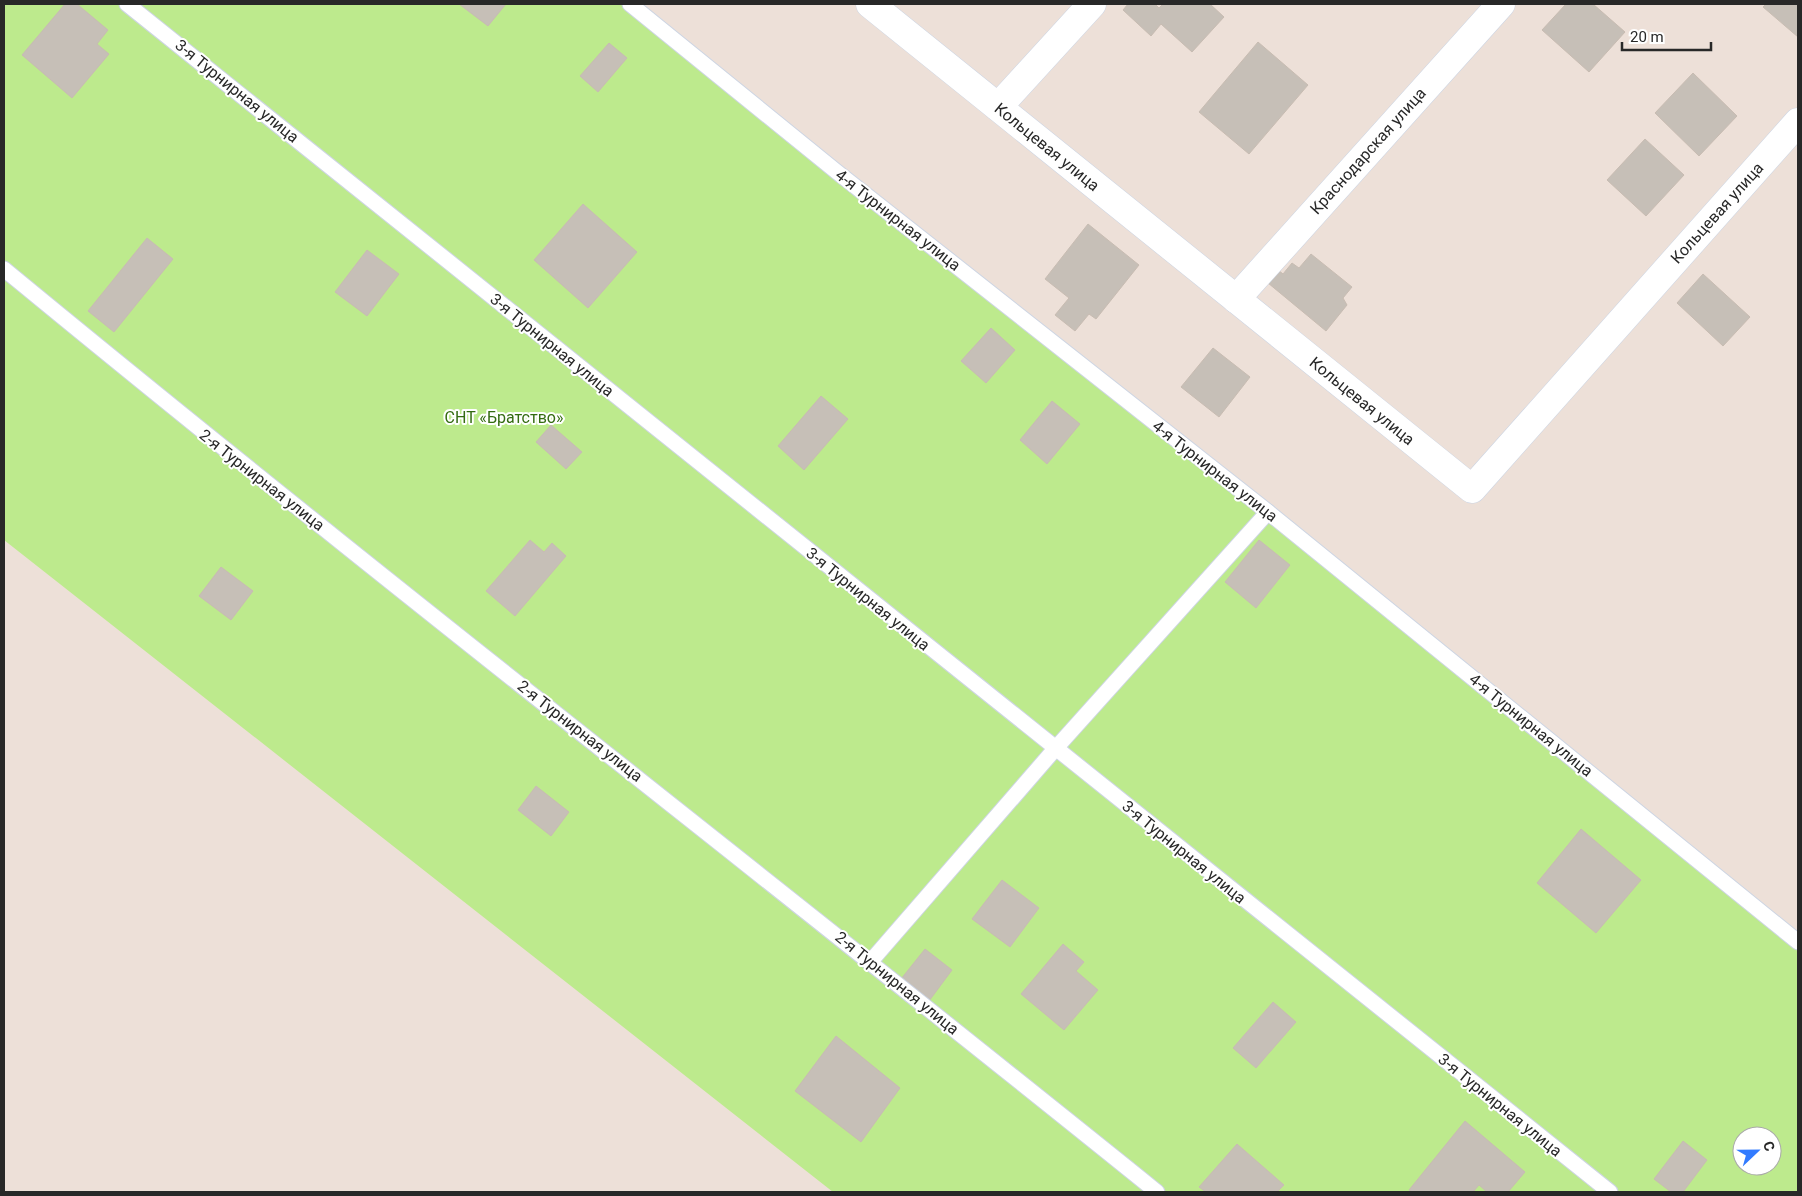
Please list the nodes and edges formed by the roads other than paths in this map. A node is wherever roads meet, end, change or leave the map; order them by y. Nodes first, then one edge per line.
1 (127, 4) edge
2 (630, 4) edge
3 (870, 4) edge
4 (1092, 4) edge
5 (1501, 4) edge
6 (998, 107) junction
7 (1798, 122) edge
8 (4, 269) edge
9 (1236, 299) junction
10 (1268, 512) junction
11 (1055, 749) junction
12 (1798, 942) edge
13 (871, 961) junction
14 (1157, 1192) edge
15 (1610, 1192) edge

1 - 11 lane, 3-я Турнирная улица
2 - 10 lane, 4-я Турнирная улица
3 - 6 street, Кольцевая улица
4 - 6 street
5 - 9 street, Краснодарская улица
6 - 9 street, Кольцевая улица
7 - 9 street, Кольцевая улица
8 - 13 lane, 2-я Турнирная улица
10 - 11 lane
10 - 12 lane, 4-я Турнирная улица
11 - 13 lane
11 - 15 lane, 3-я Турнирная улица
13 - 14 lane, 2-я Турнирная улица

